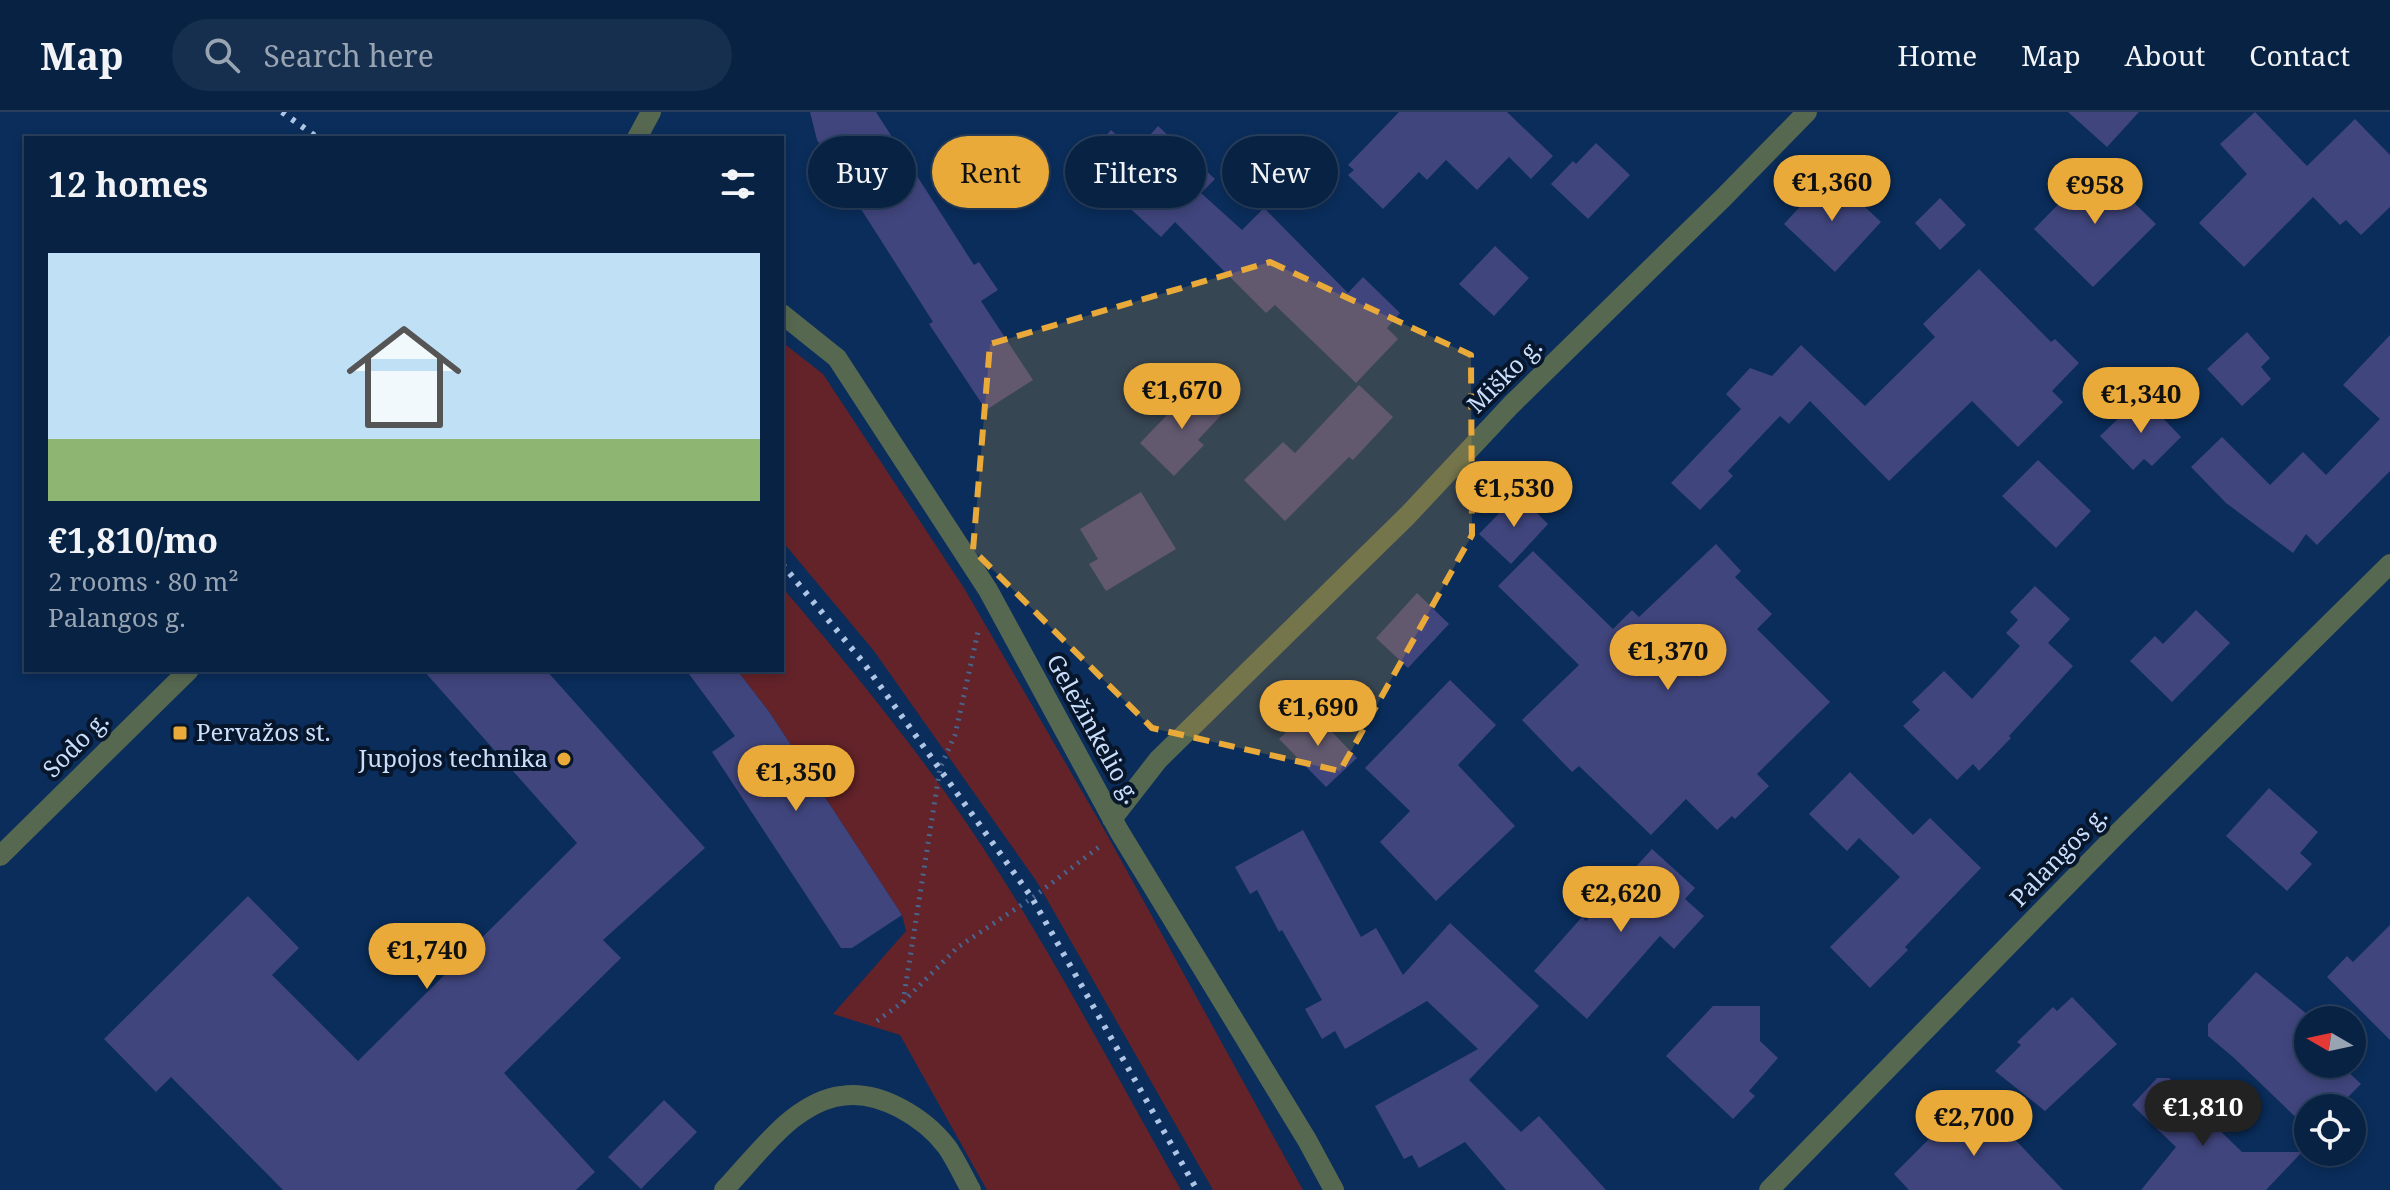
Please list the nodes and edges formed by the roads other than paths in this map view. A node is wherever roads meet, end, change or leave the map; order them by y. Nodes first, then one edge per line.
1 (651, 112) edge
2 (1807, 112) edge
3 (638, 136) edge
4 (784, 316) edge
5 (2390, 564) edge
6 (187, 672) edge
7 (1116, 825) junction
8 (0, 856) edge
9 (724, 1190) edge
10 (971, 1190) edge
11 (1334, 1190) edge
12 (1769, 1190) edge

1 - 3 street
2 - 7 street, Miško g.
4 - 7 street, Geležinkelio g.
5 - 12 street, Palangos g.
6 - 8 street, Sodo g.
7 - 11 street, Geležinkelio g.
9 - 10 street

